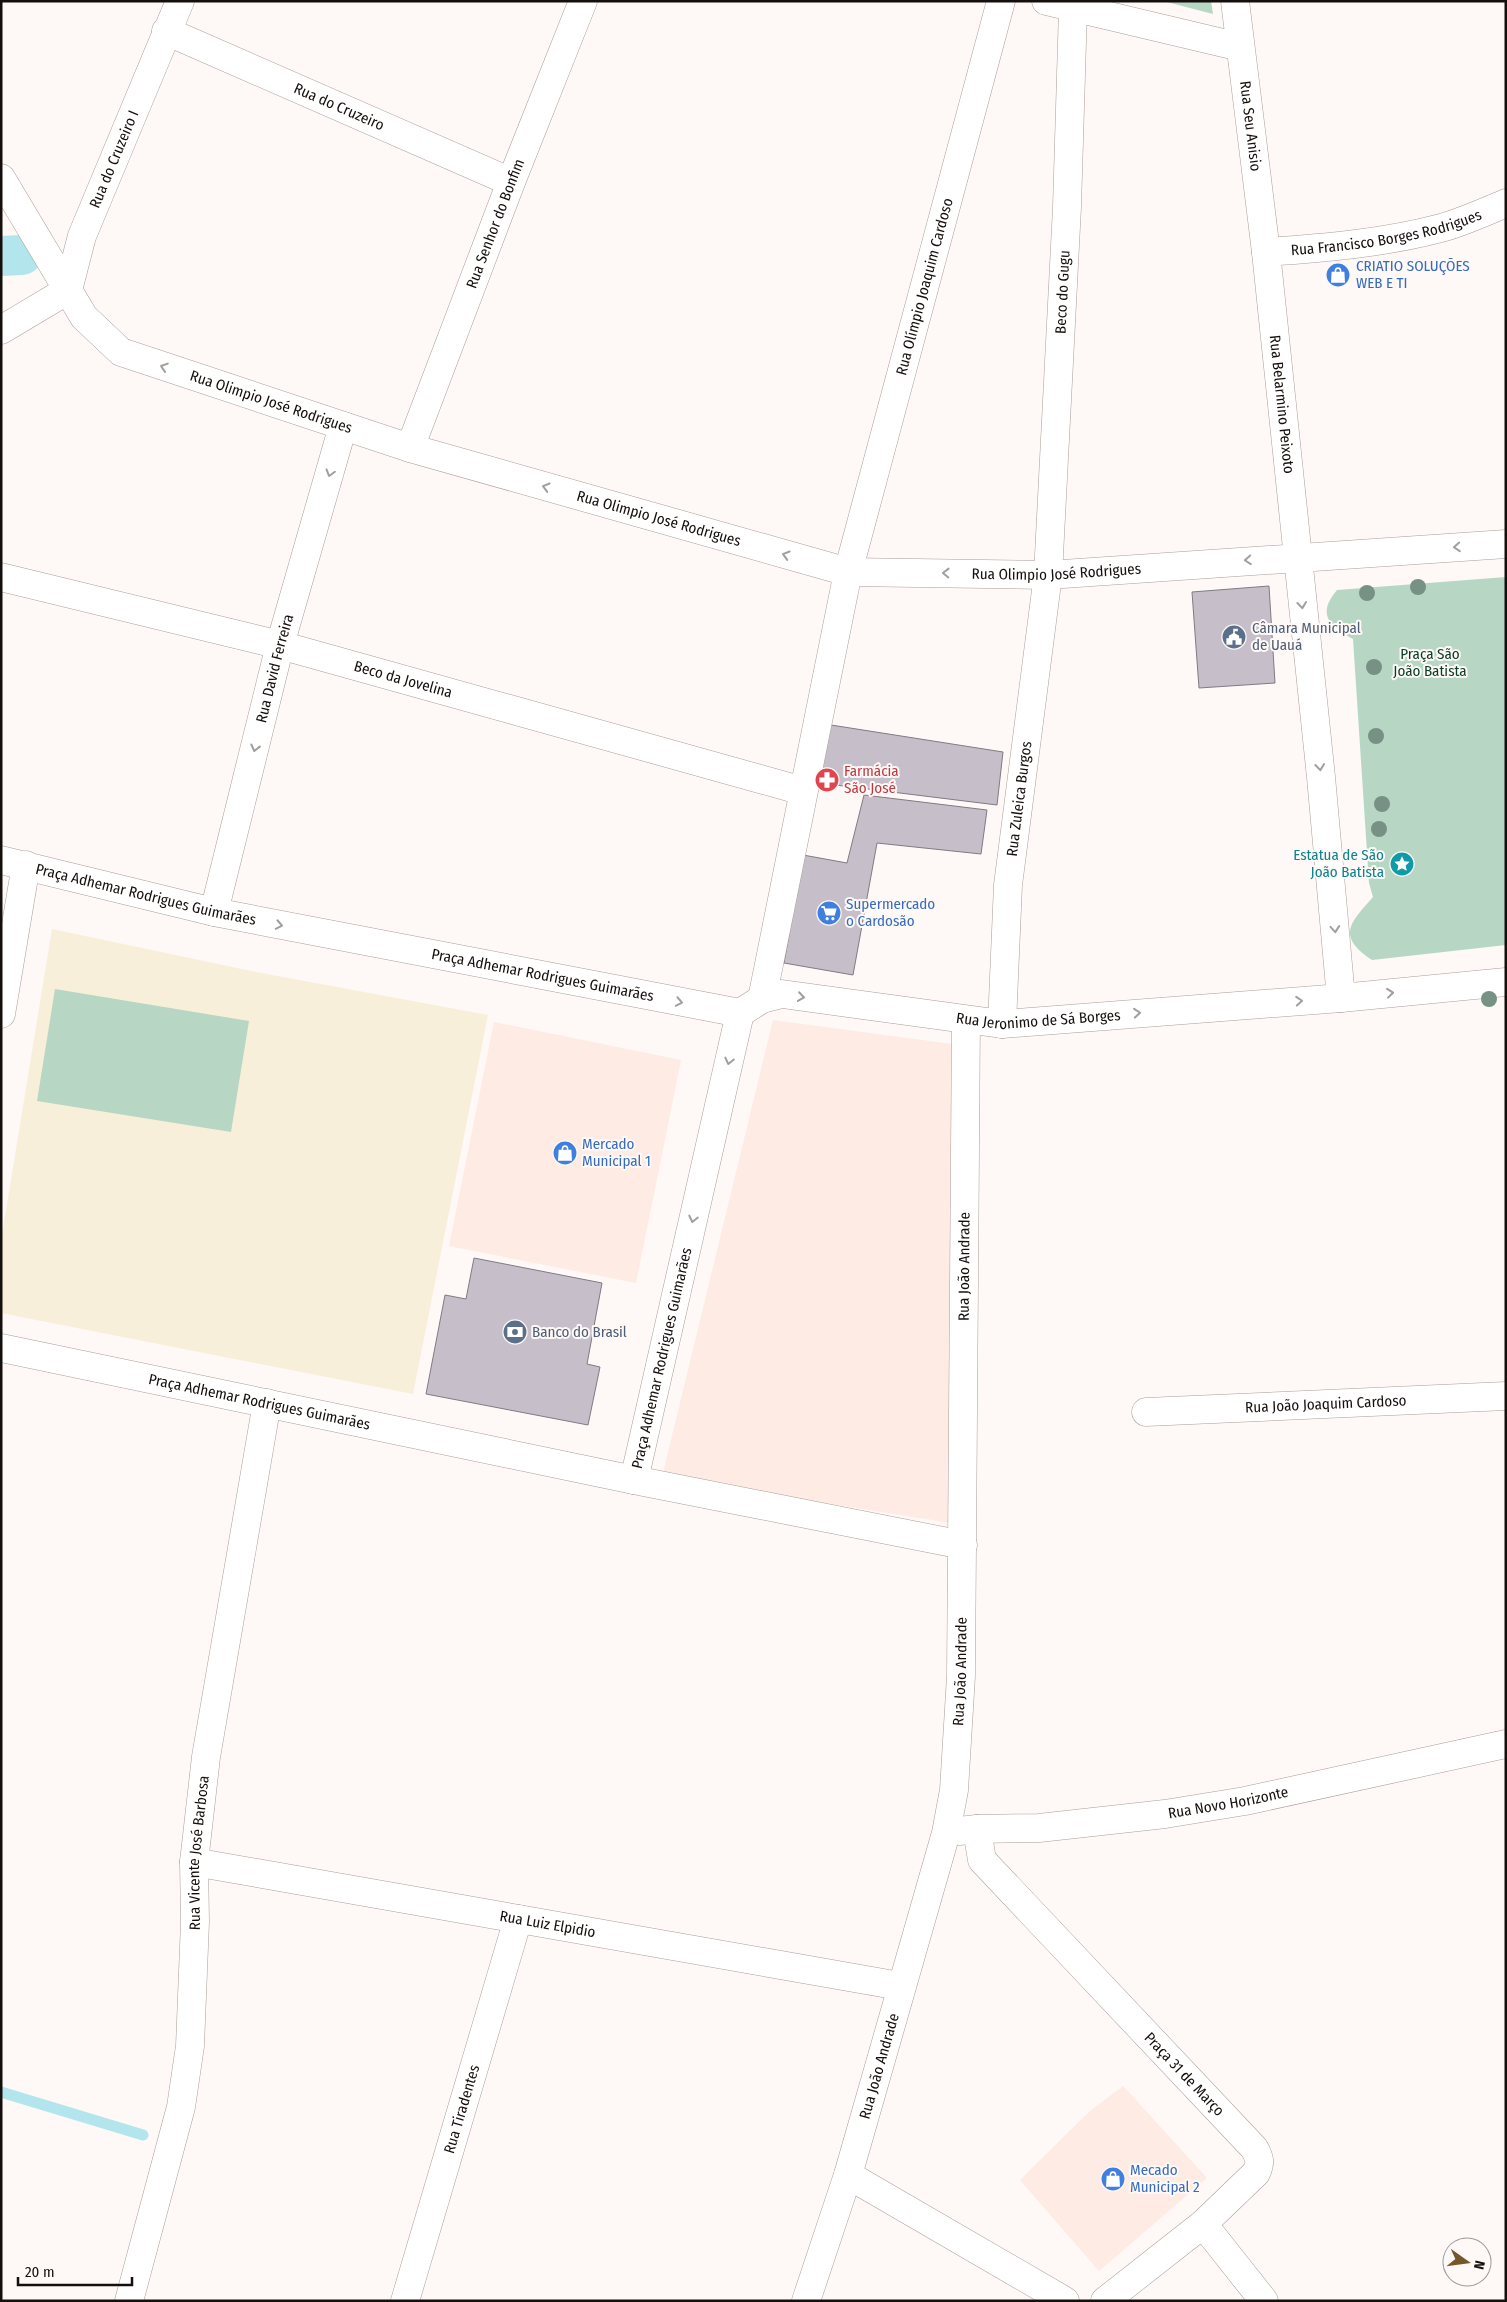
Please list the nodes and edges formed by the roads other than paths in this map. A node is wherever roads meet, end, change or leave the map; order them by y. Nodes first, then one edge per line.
1 (180, 1) edge
2 (583, 1) edge
3 (1001, 1) edge
4 (1046, 1) edge
5 (1235, 1) edge
6 (1073, 9) junction
7 (166, 31) junction
8 (1240, 47) junction
9 (1, 178) edge
10 (511, 182) junction
11 (1506, 203) edge
12 (1266, 252) junction
13 (68, 290) junction
14 (1, 330) edge
15 (343, 426) junction
16 (410, 448) junction
17 (1506, 544) edge
18 (1297, 557) junction
19 (848, 572) junction
20 (1048, 575) junction
21 (1, 577) edge
22 (280, 645) junction
23 (803, 792) junction
24 (14, 863) edge
25 (214, 912) junction
26 (1506, 982) edge
27 (1341, 998) junction
28 (751, 1006) junction
29 (1, 1014) edge
30 (966, 1020) junction
31 (1002, 1024) junction
32 (1, 1348) edge
33 (1506, 1396) edge
34 (267, 1403) junction
35 (1146, 1412) dead end
36 (634, 1480) junction
37 (962, 1545) junction
38 (1506, 1744) edge
39 (977, 1829) junction
40 (946, 1833) junction
41 (194, 1862) junction
42 (518, 1919) junction
43 (900, 1986) junction
44 (848, 2175) junction
45 (1202, 2224) junction
46 (129, 2301) edge
47 (405, 2301) edge
48 (806, 2301) edge
49 (1065, 2301) edge
50 (1105, 2301) edge
51 (1264, 2301) edge

1 - 7 street, Rua do Cruzeiro I
2 - 10 street, Rua Senhor do Bonfim
3 - 19 street, Rua Olímpio Joaquim Cardoso
4 - 6 street
5 - 8 street, Rua Seu Anisio
6 - 8 street
6 - 20 street, Beco do Gugu
7 - 10 street, Rua do Cruzeiro
7 - 13 street, Rua do Cruzeiro I
8 - 12 street, Rua Seu Anisio
9 - 13 street, Rua Olimpio José Rodrigues
10 - 16 street, Rua Senhor do Bonfim
11 - 12 street, Rua Francisco Borges Rodrigues
12 - 18 street, Rua Belarmino Peixoto
13 - 14 street
15 -> 13 street, Rua Olimpio José Rodrigues
15 - 16 street, Rua Olimpio José Rodrigues
15 -> 22 street, Rua David Ferreira
19 -> 16 street, Rua Olimpio José Rodrigues
17 -> 18 street
18 -> 20 street, Rua Olimpio José Rodrigues
18 -> 27 street
20 -> 19 street, Rua Olimpio José Rodrigues
19 - 23 street, Rua Olímpio Joaquim Cardoso
20 - 31 street, Rua Zuleica Burgos
21 - 22 street, Beco da Jovelina
22 - 23 street, Beco da Jovelina
22 -> 25 street, Rua David Ferreira
23 - 28 street, Rua Olímpio Joaquim Cardoso
24 - 25 street, Praça Adhemar Rodrigues Guimarães
24 - 29 street, Praça Adhemar Rodrigues Guimarães
25 -> 28 street, Praça Adhemar Rodrigues Guimarães
27 -> 26 street
31 -> 27 street, Rua Jeronimo de Sá Borges
28 -> 30 street, Rua Jeronimo de Sá Borges
28 -> 36 street, Praça Adhemar Rodrigues Guimarães
30 - 31 street, Rua Jeronimo de Sá Borges
30 - 37 street, Rua João Andrade
32 - 34 street, Praça Adhemar Rodrigues Guimarães
33 - 35 street, Rua João Joaquim Cardoso
34 - 36 street, Praça Adhemar Rodrigues Guimarães
34 - 41 street, Rua Vicente José Barbosa
36 - 37 street, Praça Adhemar Rodrigues Guimarães
37 - 40 street, Rua João Andrade
38 - 39 street, Rua Novo Horizonte
39 - 40 street, Rua Novo Horizonte
39 - 45 street, Praça 31 de Março
40 - 43 street, Rua João Andrade
41 - 42 street, Rua Luiz Elpidio
41 - 46 street, Rua Vicente José Barbosa
42 - 43 street, Rua Luiz Elpidio
42 - 47 street, Rua Tiradentes
43 - 44 street, Rua João Andrade
44 - 48 street, Rua João Andrade
44 - 49 street
45 - 50 street, Praça 31 de Março
45 - 51 street

